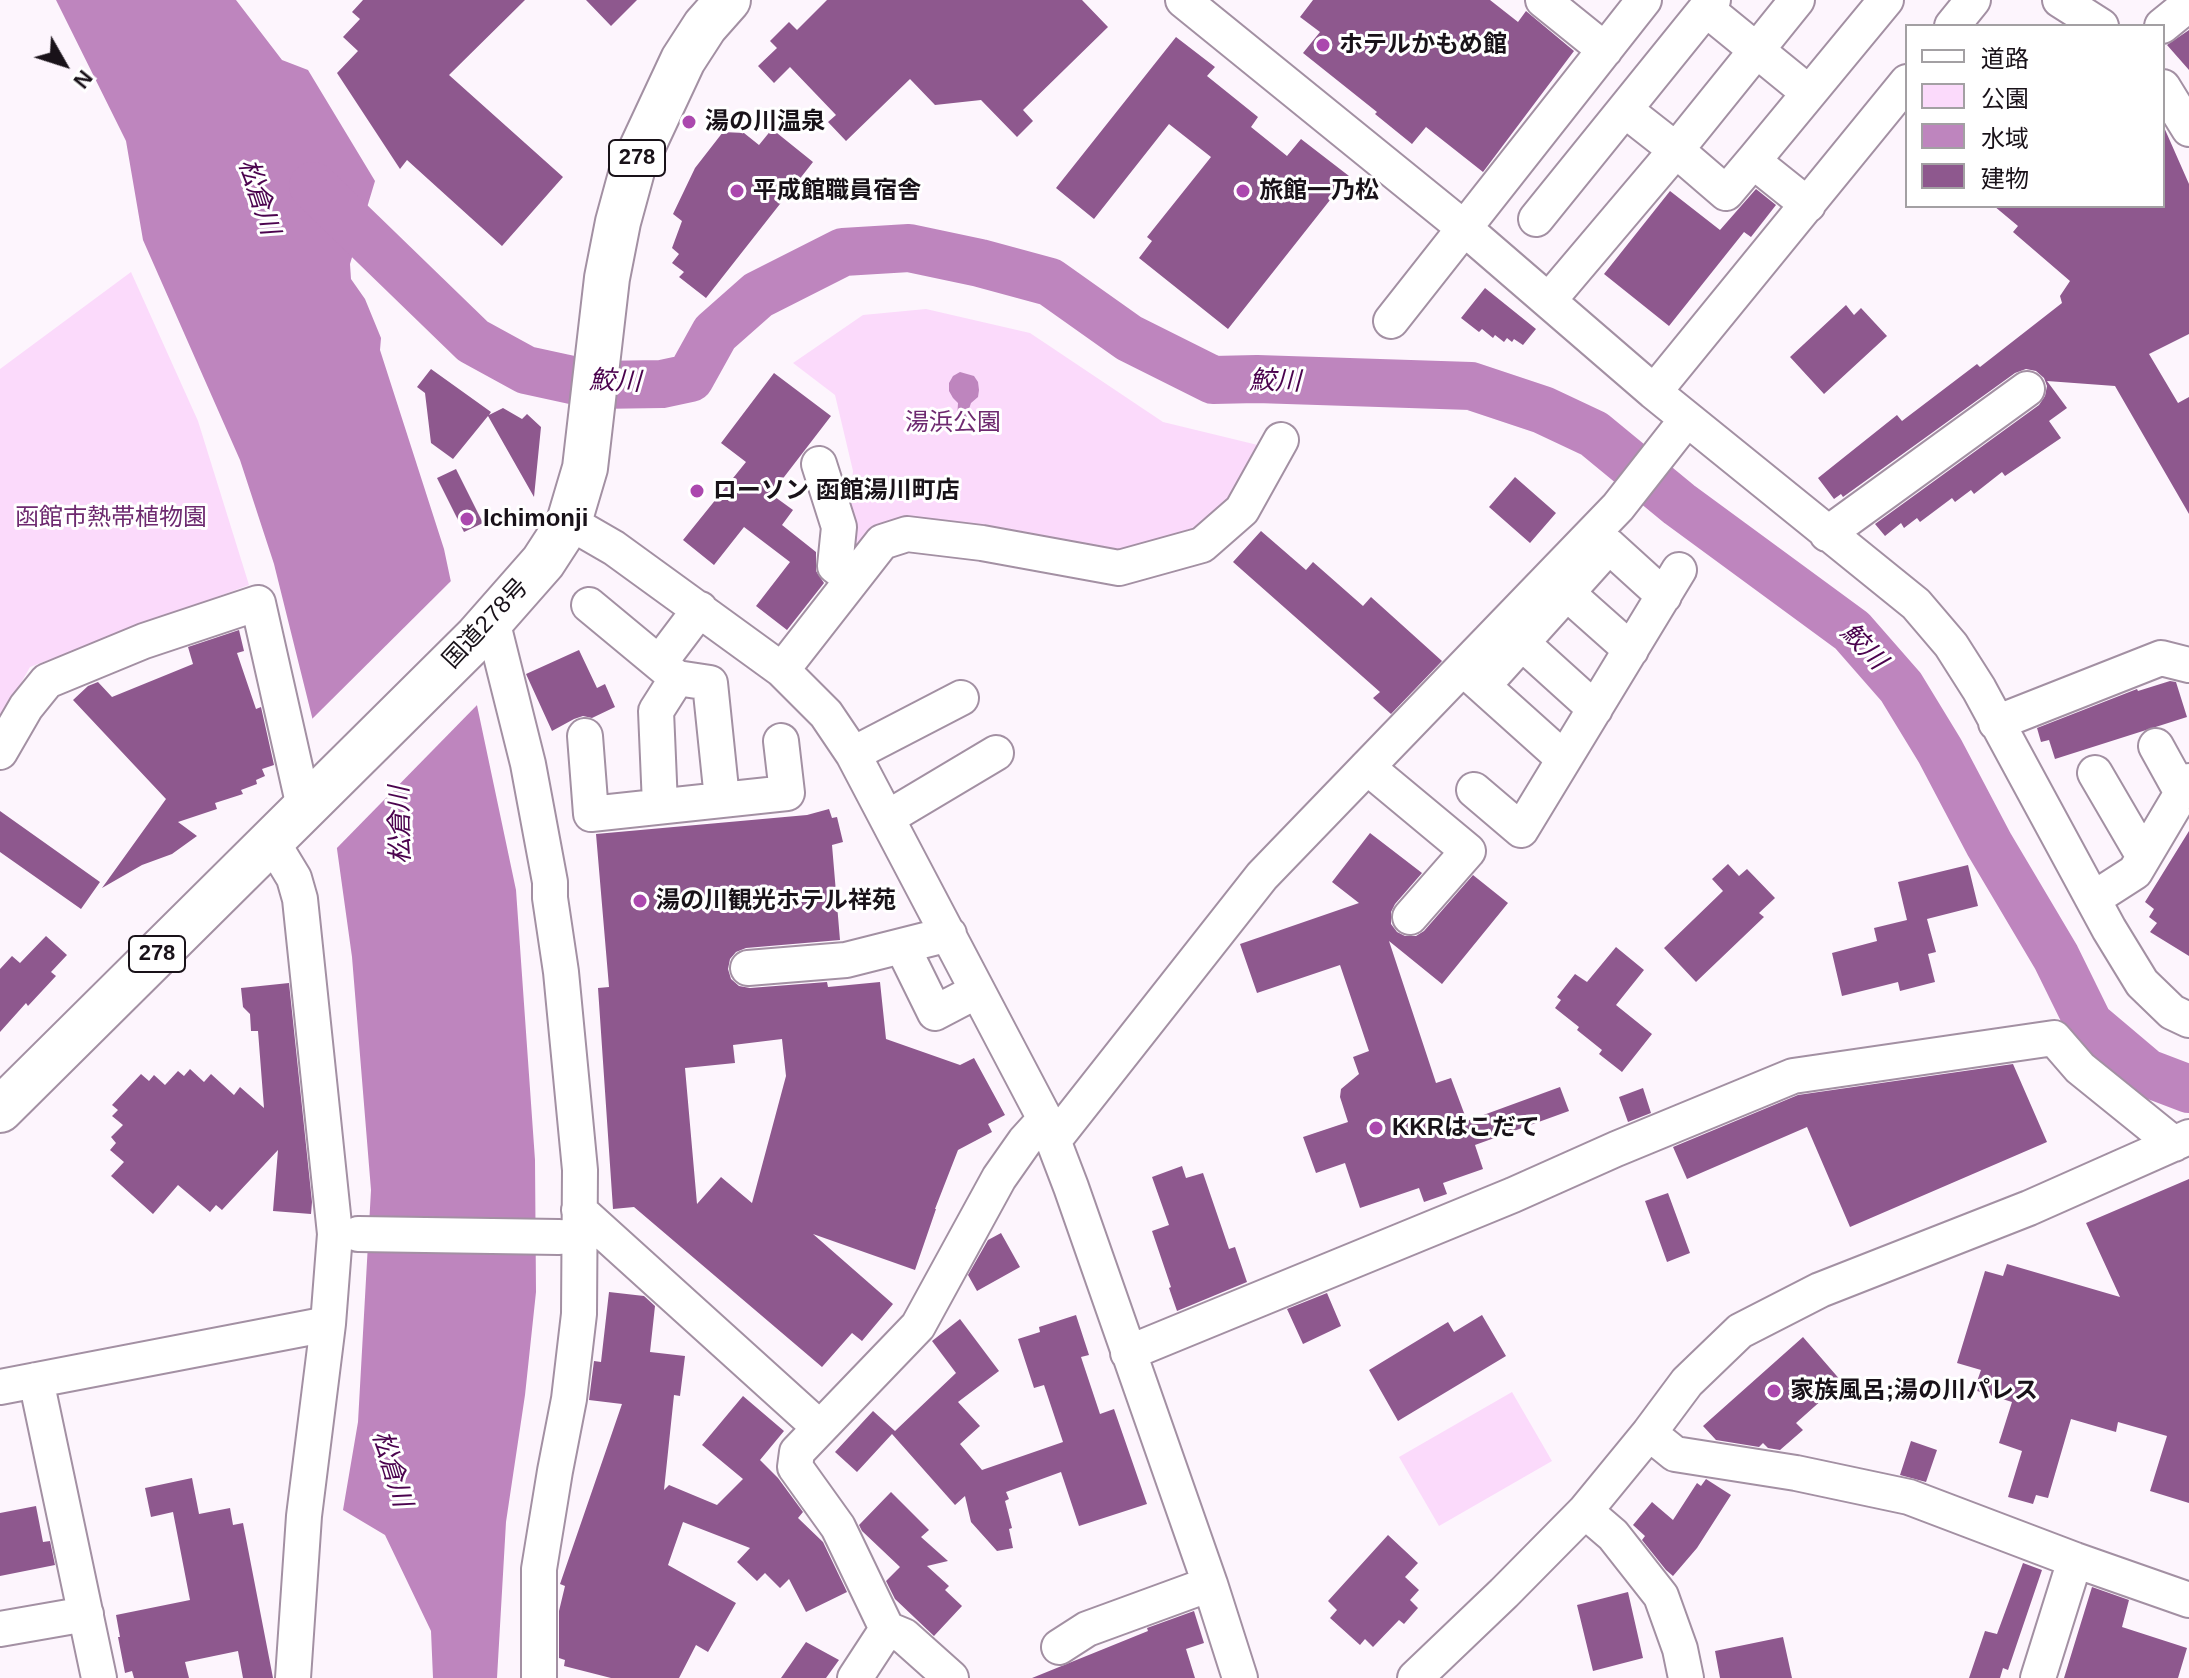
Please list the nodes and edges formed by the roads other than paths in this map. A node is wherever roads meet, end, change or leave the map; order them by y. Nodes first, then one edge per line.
1 (728, 0) edge
2 (1183, 0) edge
3 (1543, 0) edge
4 (1644, 0) edge
5 (1797, 0) edge
6 (1886, 0) edge
7 (1973, 0) edge
8 (2060, 0) edge
9 (1710, 4) edge
10 (2189, 4) edge
11 (1954, 24) edge
12 (2098, 24) edge
13 (2164, 24) edge
14 (1605, 50) junction
15 (1757, 51) junction
16 (1905, 84) edge
17 (2165, 90) edge
18 (1809, 93) junction
19 (1625, 110) junction
20 (2189, 129) edge
21 (1676, 150) junction
22 (1753, 161) junction
23 (1808, 205) junction
24 (1536, 219) dead end
25 (1464, 228) junction
26 (1549, 300) junction
27 (1391, 321) dead end
28 (2027, 389) dead end
29 (1654, 392) junction
30 (1678, 432) junction
31 (1281, 440) dead end
32 (819, 464) dead end
33 (569, 522) junction
34 (1827, 534) junction
35 (852, 579) junction
36 (1558, 585) junction
37 (589, 605) dead end
38 (700, 609) junction
39 (484, 629) junction
40 (1522, 643) junction
41 (1631, 650) junction
42 (2189, 665) edge
43 (668, 670) junction
44 (782, 670) junction
45 (1473, 677) junction
46 (961, 698) dead end
47 (1595, 709) junction
48 (1996, 723) junction
49 (585, 736) dead end
50 (781, 741) dead end
51 (2156, 746) dead end
52 (0, 752) edge
53 (996, 753) dead end
54 (853, 754) junction
55 (1564, 759) junction
56 (1367, 767) junction
57 (2095, 773) dead end
58 (2186, 787) edge
59 (1474, 790) dead end
60 (722, 799) junction
61 (310, 803) junction
62 (660, 805) junction
63 (887, 818) junction
64 (271, 840) junction
65 (2144, 857) junction
66 (2093, 899) junction
67 (1410, 917) dead end
68 (949, 934) junction
69 (902, 946) junction
70 (748, 968) dead end
71 (977, 991) junction
72 (2189, 1020) edge
73 (0, 1110) edge
74 (1049, 1129) junction
75 (2182, 1141) edge
76 (579, 1210) junction
77 (360, 1234) dead end
78 (554, 1236) dead end
79 (328, 1324) junction
80 (1128, 1353) junction
81 (36, 1380) junction
82 (0, 1387) edge
83 (820, 1428) junction
84 (1649, 1433) junction
85 (1585, 1511) junction
86 (2075, 1560) junction
87 (1210, 1584) junction
88 (2189, 1600) edge
89 (86, 1614) junction
90 (0, 1629) edge
91 (887, 1629) junction
92 (1059, 1647) dead end
93 (99, 1678) edge
94 (293, 1678) edge
95 (539, 1678) edge
96 (855, 1678) edge
97 (951, 1678) edge
98 (1240, 1678) edge
99 (1415, 1678) edge
100 (1686, 1678) edge
101 (2038, 1678) edge

1 - 33 highway, 国道278号 / 278
2 - 25 street
3 - 14 street
4 - 14 street
5 - 15 street
6 - 18 street
7 - 11 street
8 - 12 street
9 - 15 street
9 - 19 street
10 - 13 street
14 - 25 street
15 - 18 street
15 - 21 street
16 - 23 street
17 - 20 street
18 - 22 street
19 - 21 street
19 - 24 street
21 - 22 street
21 - 26 street
22 - 23 street
23 - 29 street
25 - 26 street
25 - 27 street
26 - 29 street
28 - 34 street
29 - 30 street
30 - 34 street
30 - 36 street
31 - 35 street
32 - 35 street
33 - 38 street
33 - 39 highway, 国道278号 / 278
34 - 48 street
35 - 44 street
36 - 40 street
36 - 41 street
36 - 41 street
36 - 45 street
37 - 43 street
38 - 43 street
38 - 44 street
39 - 61 highway, 国道278号 / 278
39 - 76 street
40 - 45 street
40 - 47 street
41 - 47 street
42 - 48 street
43 - 60 street
43 - 62 street
44 - 54 street
45 - 55 street
45 - 56 street
46 - 54 street
47 - 55 street
48 - 66 street
49 - 62 street
50 - 60 street
51 - 58 street
52 - 61 street
53 - 63 street
54 - 63 street
55 - 59 street
56 - 67 street
56 - 74 street
57 - 65 street
58 - 65 street
60 - 62 street
61 - 64 highway, 国道278号 / 278
63 - 68 street
64 - 73 highway, 国道278号 / 278
64 - 79 street
65 - 66 street
66 - 72 street
68 - 69 street
68 - 71 street
69 - 70 street
69 - 71 street
71 - 74 street
74 - 80 street
74 - 83 street
75 - 80 street
75 - 84 street
76 - 83 street
76 - 95 street
77 - 78 street
79 - 81 street
79 - 94 street
80 - 87 street
81 - 82 street
81 - 89 street
83 - 91 street
84 - 85 street
84 - 86 street
85 - 99 street
85 - 100 street
86 - 88 street
86 - 101 street
87 - 92 street
87 - 98 street
89 - 90 street
89 - 93 street
91 - 96 street
91 - 97 street

